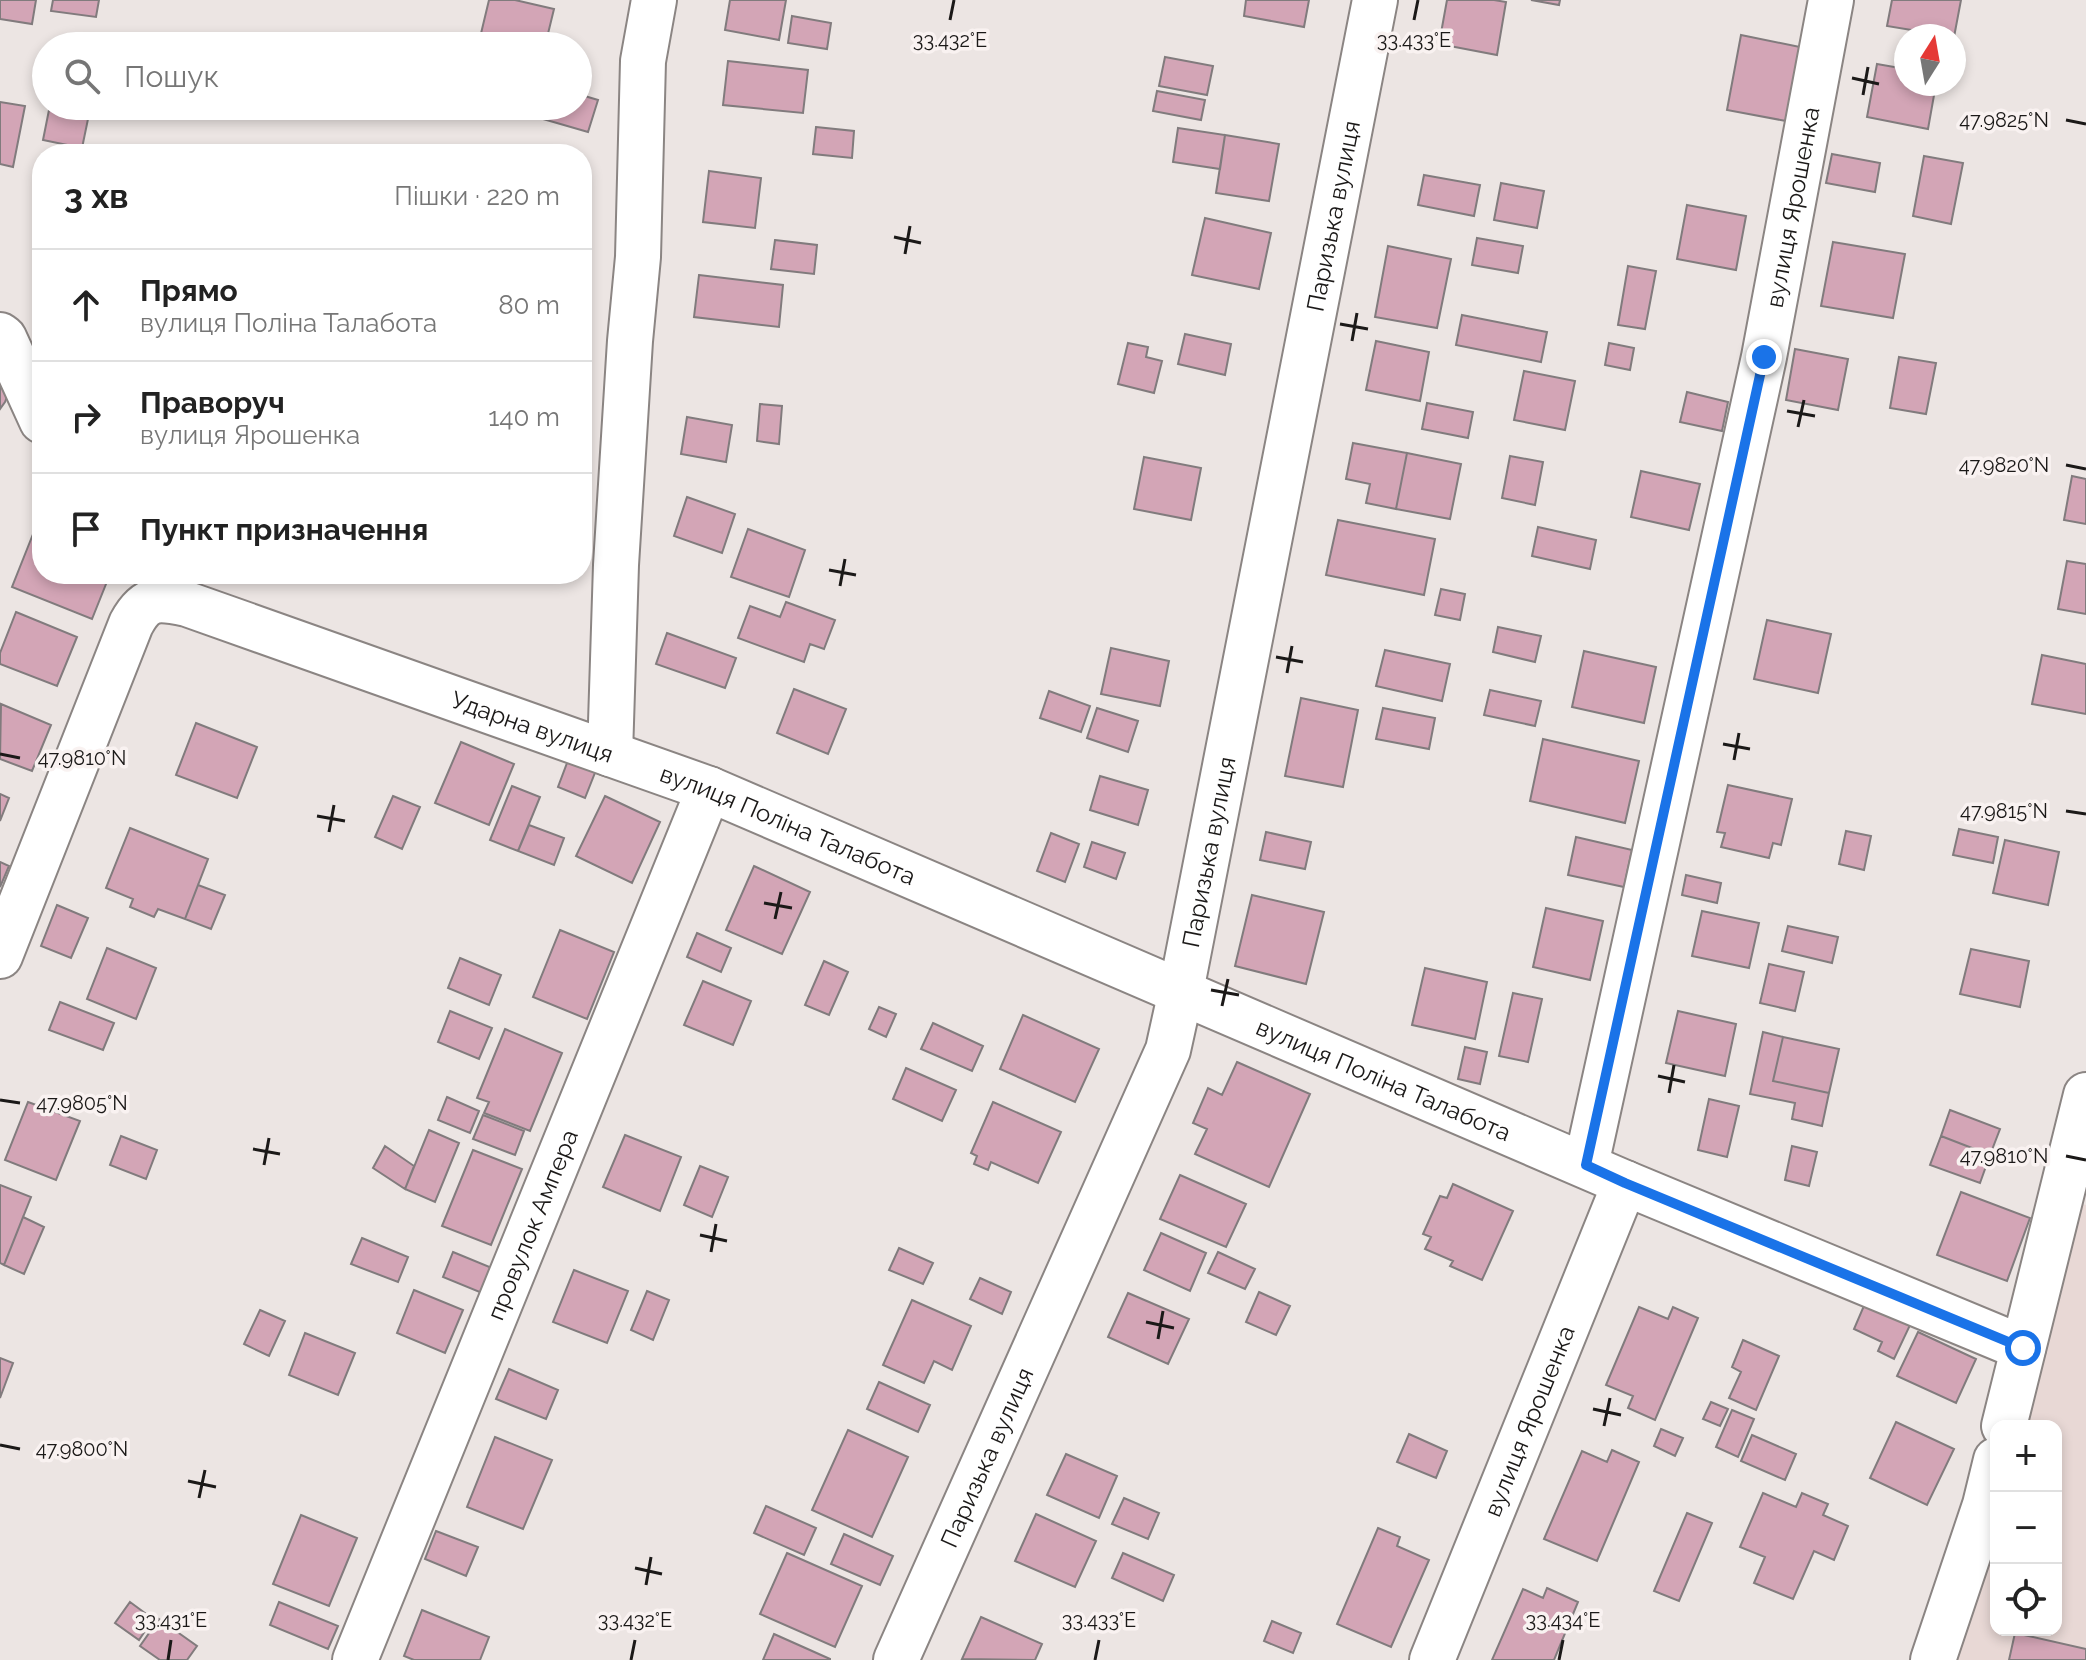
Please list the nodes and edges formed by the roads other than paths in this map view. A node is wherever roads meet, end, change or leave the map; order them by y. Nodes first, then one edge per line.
1 (654, 0) edge
2 (1375, 0) edge
3 (1831, 0) edge
4 (0, 335) edge
5 (32, 399) edge
6 (149, 587) edge
7 (610, 754) junction
8 (709, 789) junction
9 (0, 956) edge
10 (1181, 991) junction
11 (2086, 1095) edge
12 (1605, 1174) junction
13 (2023, 1348) junction
14 (2005, 1420) edge
15 (1990, 1485) edge
16 (355, 1660) edge
17 (896, 1660) edge
18 (1432, 1660) edge
19 (1933, 1660) edge

1 - 7 street, Ударна вулиця
2 - 10 street, Паризька вулиця
3 - 12 street, вулиця Ярошенка
4 - 5 street
6 - 7 street, Ударна вулиця
6 - 9 street, Ударна вулиця
7 - 8 street, вулиця Поліна Талабота
8 - 10 street, вулиця Поліна Талабота
8 - 16 street, провулок Ампера
10 - 12 street, вулиця Поліна Талабота
10 - 17 street, Паризька вулиця
11 - 13 street
12 - 13 street, вулиця Поліна Талабота
12 - 18 street, вулиця Ярошенка
13 - 14 street
15 - 19 street

